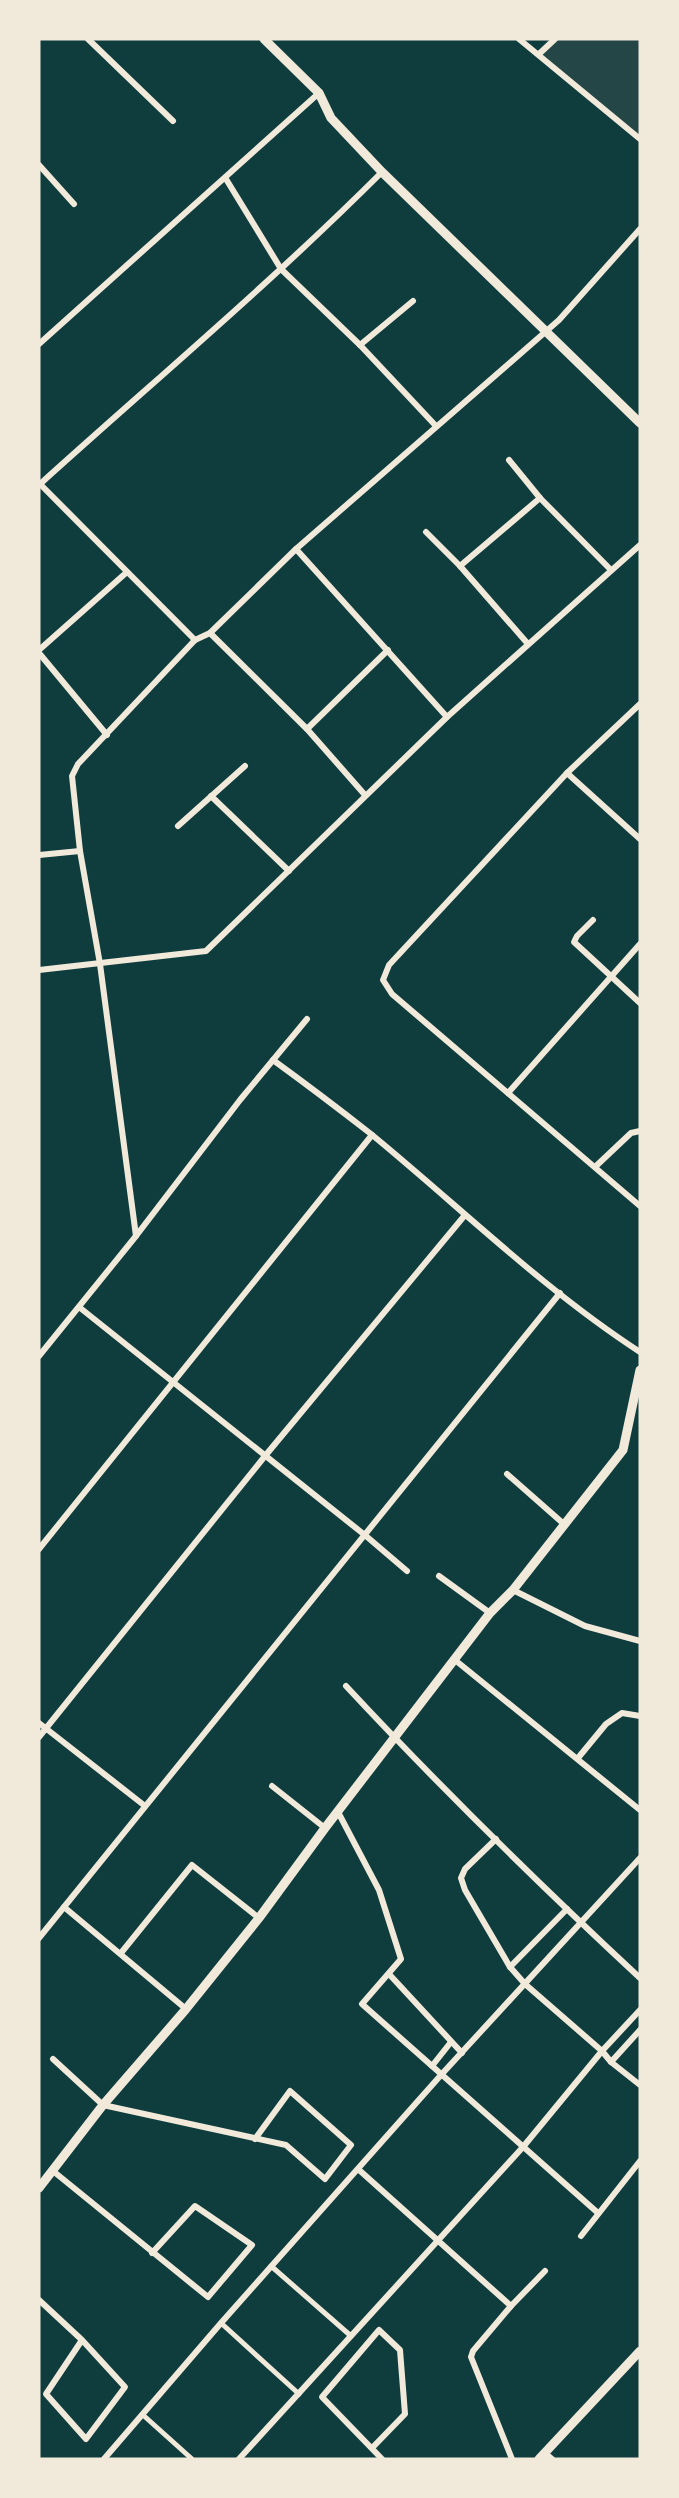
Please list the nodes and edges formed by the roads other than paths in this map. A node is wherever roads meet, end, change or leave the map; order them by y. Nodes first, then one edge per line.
1 (88, 39) edge
2 (264, 39) edge
3 (519, 39) edge
4 (555, 39) edge
5 (539, 54) junction
6 (319, 93) junction
7 (173, 121) dead end
8 (640, 139) edge
9 (39, 165) edge
10 (382, 172) junction
11 (226, 179) junction
12 (74, 204) dead end
13 (640, 230) edge
14 (281, 269) junction
15 (413, 302) dead end
16 (545, 332) junction
17 (39, 344) edge
18 (360, 345) junction
19 (640, 423) edge
20 (436, 426) junction
21 (509, 460) dead end
22 (39, 484) edge
23 (540, 498) junction
24 (426, 532) dead end
25 (640, 545) edge
26 (296, 549) junction
27 (460, 566) junction
28 (611, 570) junction
29 (127, 572) junction
30 (210, 633) junction
31 (195, 640) junction
32 (528, 644) junction
33 (388, 650) junction
34 (39, 652) edge
35 (640, 704) edge
36 (447, 717) junction
37 (307, 729) junction
38 (108, 735) junction
39 (245, 766) dead end
40 (567, 773) junction
41 (365, 795) junction
42 (211, 796) junction
43 (178, 826) dead end
44 (640, 839) edge
45 (80, 851) junction
46 (39, 855) edge
47 (289, 871) junction
48 (593, 920) dead end
49 (640, 944) edge
50 (100, 964) junction
51 (39, 970) edge
52 (613, 976) junction
53 (640, 1003) edge
54 (308, 1019) dead end
55 (273, 1060) junction
56 (508, 1093) junction
57 (640, 1131) edge
58 (372, 1135) junction
59 (595, 1167) junction
60 (640, 1206) edge
61 (465, 1215) junction
62 (136, 1236) junction
63 (560, 1293) junction
64 (79, 1307) junction
65 (640, 1352) edge
66 (39, 1356) edge
67 (640, 1370) edge
68 (174, 1383) junction
69 (265, 1456) junction
70 (507, 1474) dead end
71 (565, 1525) junction
72 (366, 1536) junction
73 (39, 1549) edge
74 (407, 1571) dead end
75 (439, 1576) dead end
76 (513, 1590) junction
77 (490, 1613) junction
78 (640, 1641) edge
79 (455, 1660) junction
80 (346, 1686) dead end
81 (640, 1716) edge
82 (39, 1723) edge
83 (46, 1729) junction
84 (39, 1737) edge
85 (395, 1738) junction
86 (578, 1758) junction
87 (272, 1786) dead end
88 (145, 1806) junction
89 (640, 1810) edge
90 (338, 1812) junction
91 (325, 1828) junction
92 (496, 1839) junction
93 (640, 1858) edge
94 (64, 1907) junction
95 (567, 1909) junction
96 (259, 1918) junction
97 (581, 1923) junction
98 (39, 1938) edge
99 (121, 1953) junction
100 (510, 1967) junction
101 (389, 1974) junction
102 (640, 1978) edge
103 (525, 1984) junction
104 (186, 2009) junction
105 (640, 2010) edge
106 (640, 2030) edge
107 (451, 2042) junction
108 (602, 2051) junction
109 (462, 2053) junction
110 (53, 2059) dead end
111 (611, 2062) junction
112 (432, 2066) junction
113 (441, 2075) junction
114 (640, 2085) edge
115 (103, 2105) junction
116 (255, 2139) junction
117 (523, 2147) junction
118 (640, 2161) edge
119 (358, 2169) junction
120 (53, 2171) junction
121 (39, 2188) edge
122 (598, 2213) junction
123 (581, 2236) dead end
124 (437, 2241) junction
125 (152, 2253) junction
126 (271, 2266) junction
127 (545, 2271) dead end
128 (39, 2300) edge
129 (511, 2306) junction
130 (221, 2323) junction
131 (351, 2336) junction
132 (82, 2340) junction
133 (640, 2350) edge
134 (299, 2394) junction
135 (143, 2415) junction
136 (373, 2447) junction
137 (545, 2457) edge
138 (104, 2459) edge
139 (192, 2459) edge
140 (239, 2459) edge
141 (382, 2459) edge
142 (512, 2459) edge

1 - 7 street
2 - 6 street
3 - 5 street
4 - 5 street
5 - 8 street
6 - 10 street
6 - 11 street
9 - 12 street
10 - 14 street
10 - 16 street
11 - 14 street
11 - 17 street
13 - 16 street
14 - 18 street
14 - 22 street
15 - 18 street
16 - 19 street
16 - 20 street
18 - 20 street
20 - 26 street
21 - 23 street
22 - 29 street
23 - 27 street
23 - 28 street
24 - 27 street
25 - 28 street
26 - 30 street
26 - 33 street
27 - 32 street
28 - 32 street
29 - 31 street
29 - 34 street
30 - 31 street
30 - 37 street
31 - 38 street
32 - 36 street
33 - 36 street
33 - 37 street
34 - 38 street
35 - 40 street
36 - 41 street
37 - 41 street
38 - 45 street
39 - 42 street
40 - 44 street
40 - 56 street
41 - 47 street
42 - 43 street
42 - 47 street
45 - 46 street
45 - 50 street
47 - 50 street
48 - 52 street
49 - 52 street
50 - 51 street
50 - 62 street
52 - 53 street
52 - 56 street
54 - 55 street
55 - 58 street
55 - 62 street
56 - 59 street
57 - 59 street
58 - 61 street
58 - 68 street
59 - 60 street
61 - 63 street
61 - 69 street
62 - 64 street
63 - 65 street
63 - 72 street
64 - 66 street
64 - 68 street
67 - 71 street
68 - 69 street
68 - 73 street
69 - 72 street
69 - 83 street
70 - 71 street
71 - 76 street
72 - 74 street
72 - 88 street
75 - 77 street
76 - 77 street
76 - 78 street
77 - 79 street
79 - 85 street
79 - 86 street
80 - 85 street
81 - 86 street
82 - 83 street
83 - 84 street
83 - 88 street
85 - 90 street
85 - 92 street
86 - 89 street
87 - 91 street
88 - 94 street
90 - 91 street
90 - 101 street
91 - 96 street
92 - 95 street
92 - 100 street
93 - 97 street
94 - 98 street
94 - 99 street
95 - 97 street
95 - 100 street
96 - 99 street
96 - 104 street
97 - 102 street
97 - 103 street
99 - 104 street
100 - 103 street
101 - 107 street
101 - 112 street
103 - 108 street
103 - 109 street
104 - 115 street
105 - 108 street
106 - 111 street
107 - 109 street
107 - 112 street
108 - 111 street
108 - 117 street
109 - 113 street
110 - 115 street
111 - 114 street
112 - 113 street
113 - 117 street
113 - 119 street
115 - 116 street
115 - 120 street
116 - 116 street
117 - 122 street
117 - 124 street
118 - 122 street
119 - 124 street
119 - 126 street
120 - 121 street
120 - 125 street
122 - 123 street
124 - 129 street
124 - 131 street
125 - 125 street
126 - 130 street
126 - 131 street
127 - 129 street
128 - 132 street
129 - 142 street
130 - 134 street
130 - 135 street
131 - 134 street
132 - 132 street
133 - 137 street
134 - 140 street
135 - 138 street
135 - 139 street
136 - 136 street
136 - 141 street

